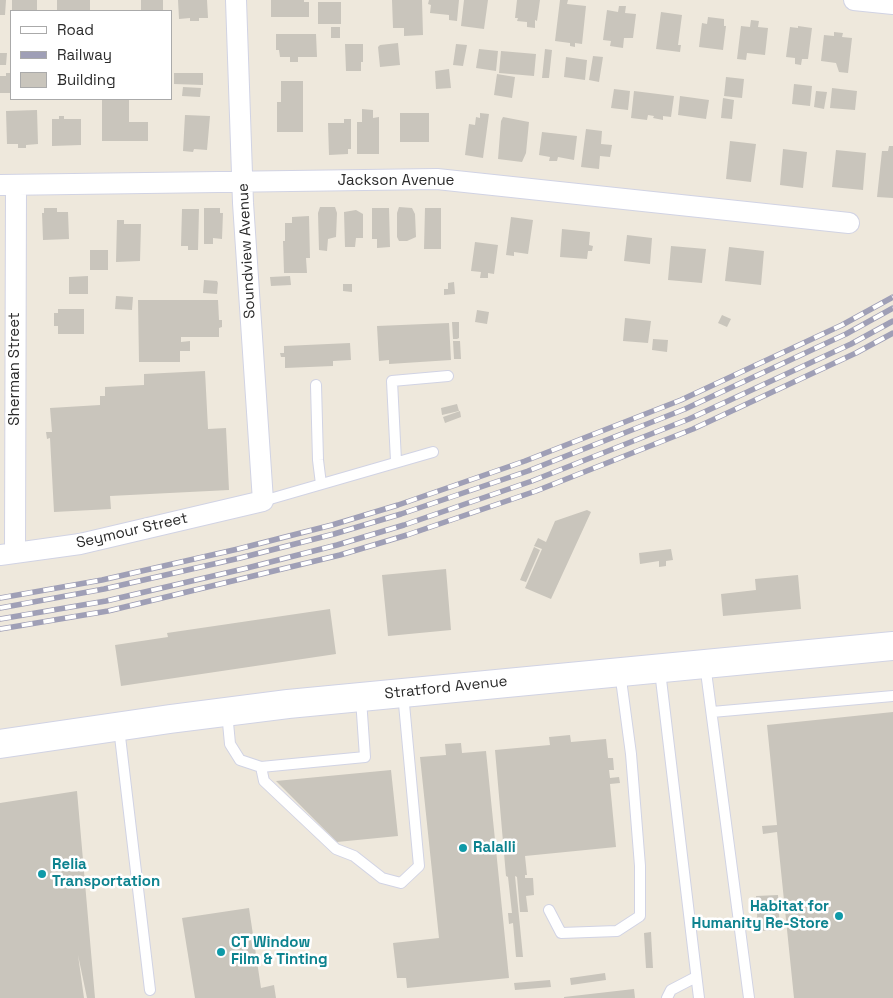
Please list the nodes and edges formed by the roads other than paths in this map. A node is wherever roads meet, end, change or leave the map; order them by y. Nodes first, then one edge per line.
1 (236, 0) edge
2 (854, 0) edge
3 (893, 4) edge
4 (243, 182) junction
5 (8, 185) edge
6 (849, 223) dead end
7 (448, 376) dead end
8 (316, 385) dead end
9 (433, 452) dead end
10 (396, 462) junction
11 (321, 484) junction
12 (263, 501) junction
13 (7, 554) edge
14 (893, 646) edge
15 (705, 663) junction
16 (659, 667) junction
17 (620, 671) junction
18 (403, 692) junction
19 (361, 696) junction
20 (893, 696) edge
21 (227, 711) junction
22 (712, 712) junction
23 (119, 727) junction
24 (0, 744) edge
25 (261, 767) junction
26 (549, 910) dead end
27 (696, 977) junction
28 (150, 990) dead end
29 (667, 998) edge
30 (699, 998) edge
31 (749, 998) edge

1 - 4 street, Soundview Avenue
2 - 3 street
4 - 5 street, Jackson Avenue
4 - 6 street, Jackson Avenue
4 - 12 street, Soundview Avenue
5 - 13 street, Sherman Street
7 - 10 lane
8 - 11 lane
9 - 10 lane
10 - 11 lane
11 - 12 lane
12 - 13 street, Seymour Street
14 - 15 main road, Stratford Avenue
15 - 16 main road, Stratford Avenue
15 - 22 lane
16 - 17 main road, Stratford Avenue
16 - 27 lane
17 - 18 main road, Stratford Avenue
17 - 26 lane
18 - 19 main road, Stratford Avenue
18 - 25 lane
19 - 21 main road, Stratford Avenue
19 - 25 lane
20 - 22 lane
21 - 23 main road, Stratford Avenue
21 - 25 lane
22 - 31 lane
23 - 24 main road, Stratford Avenue
23 - 28 lane
27 - 29 lane
27 - 30 lane

